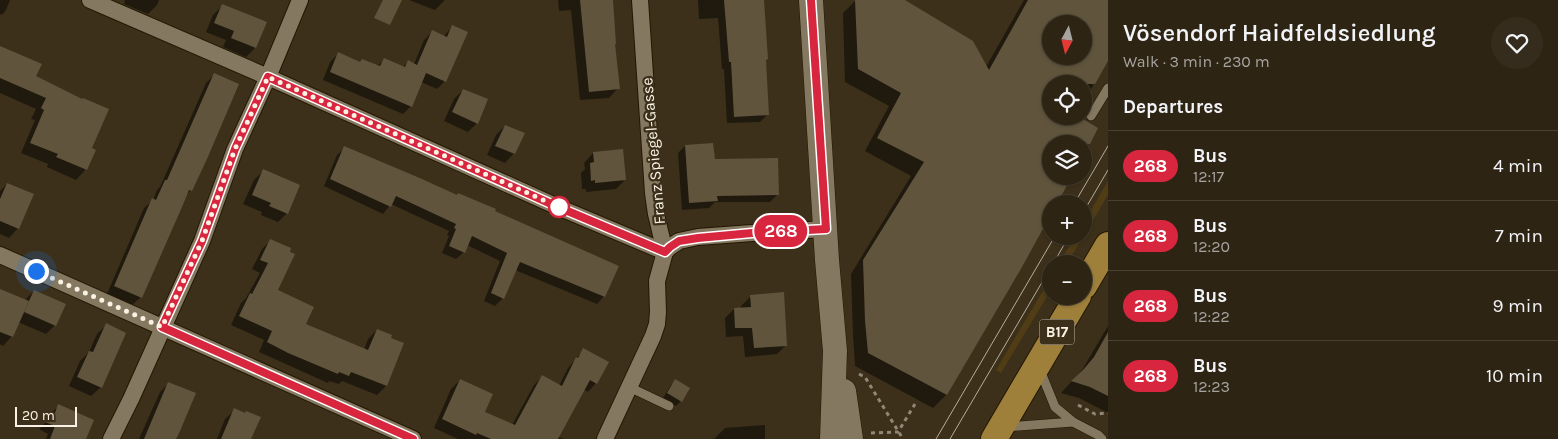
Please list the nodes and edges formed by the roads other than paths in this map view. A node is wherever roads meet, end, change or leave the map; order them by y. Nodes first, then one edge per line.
1 (90, 0) edge
2 (300, 0) edge
3 (640, 0) edge
4 (811, 0) edge
5 (268, 77) junction
6 (1108, 88) edge
7 (1092, 114) edge
8 (826, 229) junction
9 (1108, 245) edge
10 (665, 252) junction
11 (0, 256) edge
12 (1092, 272) edge
13 (1073, 305) edge
14 (162, 327) junction
15 (838, 358) junction
16 (1037, 364) junction
17 (629, 387) junction
18 (669, 406) dead end
19 (1073, 422) junction
20 (997, 433) edge
21 (111, 439) edge
22 (413, 439) edge
23 (605, 439) edge
24 (832, 439) edge
25 (851, 439) edge
26 (1102, 439) edge

1 - 5 street
2 - 5 street
3 - 10 street, Franz Spiegel-Gasse
4 - 8 main road
5 - 10 street
5 - 14 street
6 - 7 lane
8 - 10 street
8 - 15 main road
9 - 12 main road
10 - 17 street, Franz Spiegel-Gasse
11 - 14 street
13 - 16 main road, B17
14 - 21 street
14 - 22 street
15 - 24 main road
15 - 25 main road
16 - 19 lane
16 - 20 main road, B17
17 - 18 lane
17 - 23 street, Franz Spiegel-Gasse
19 - 20 lane
19 - 26 lane

